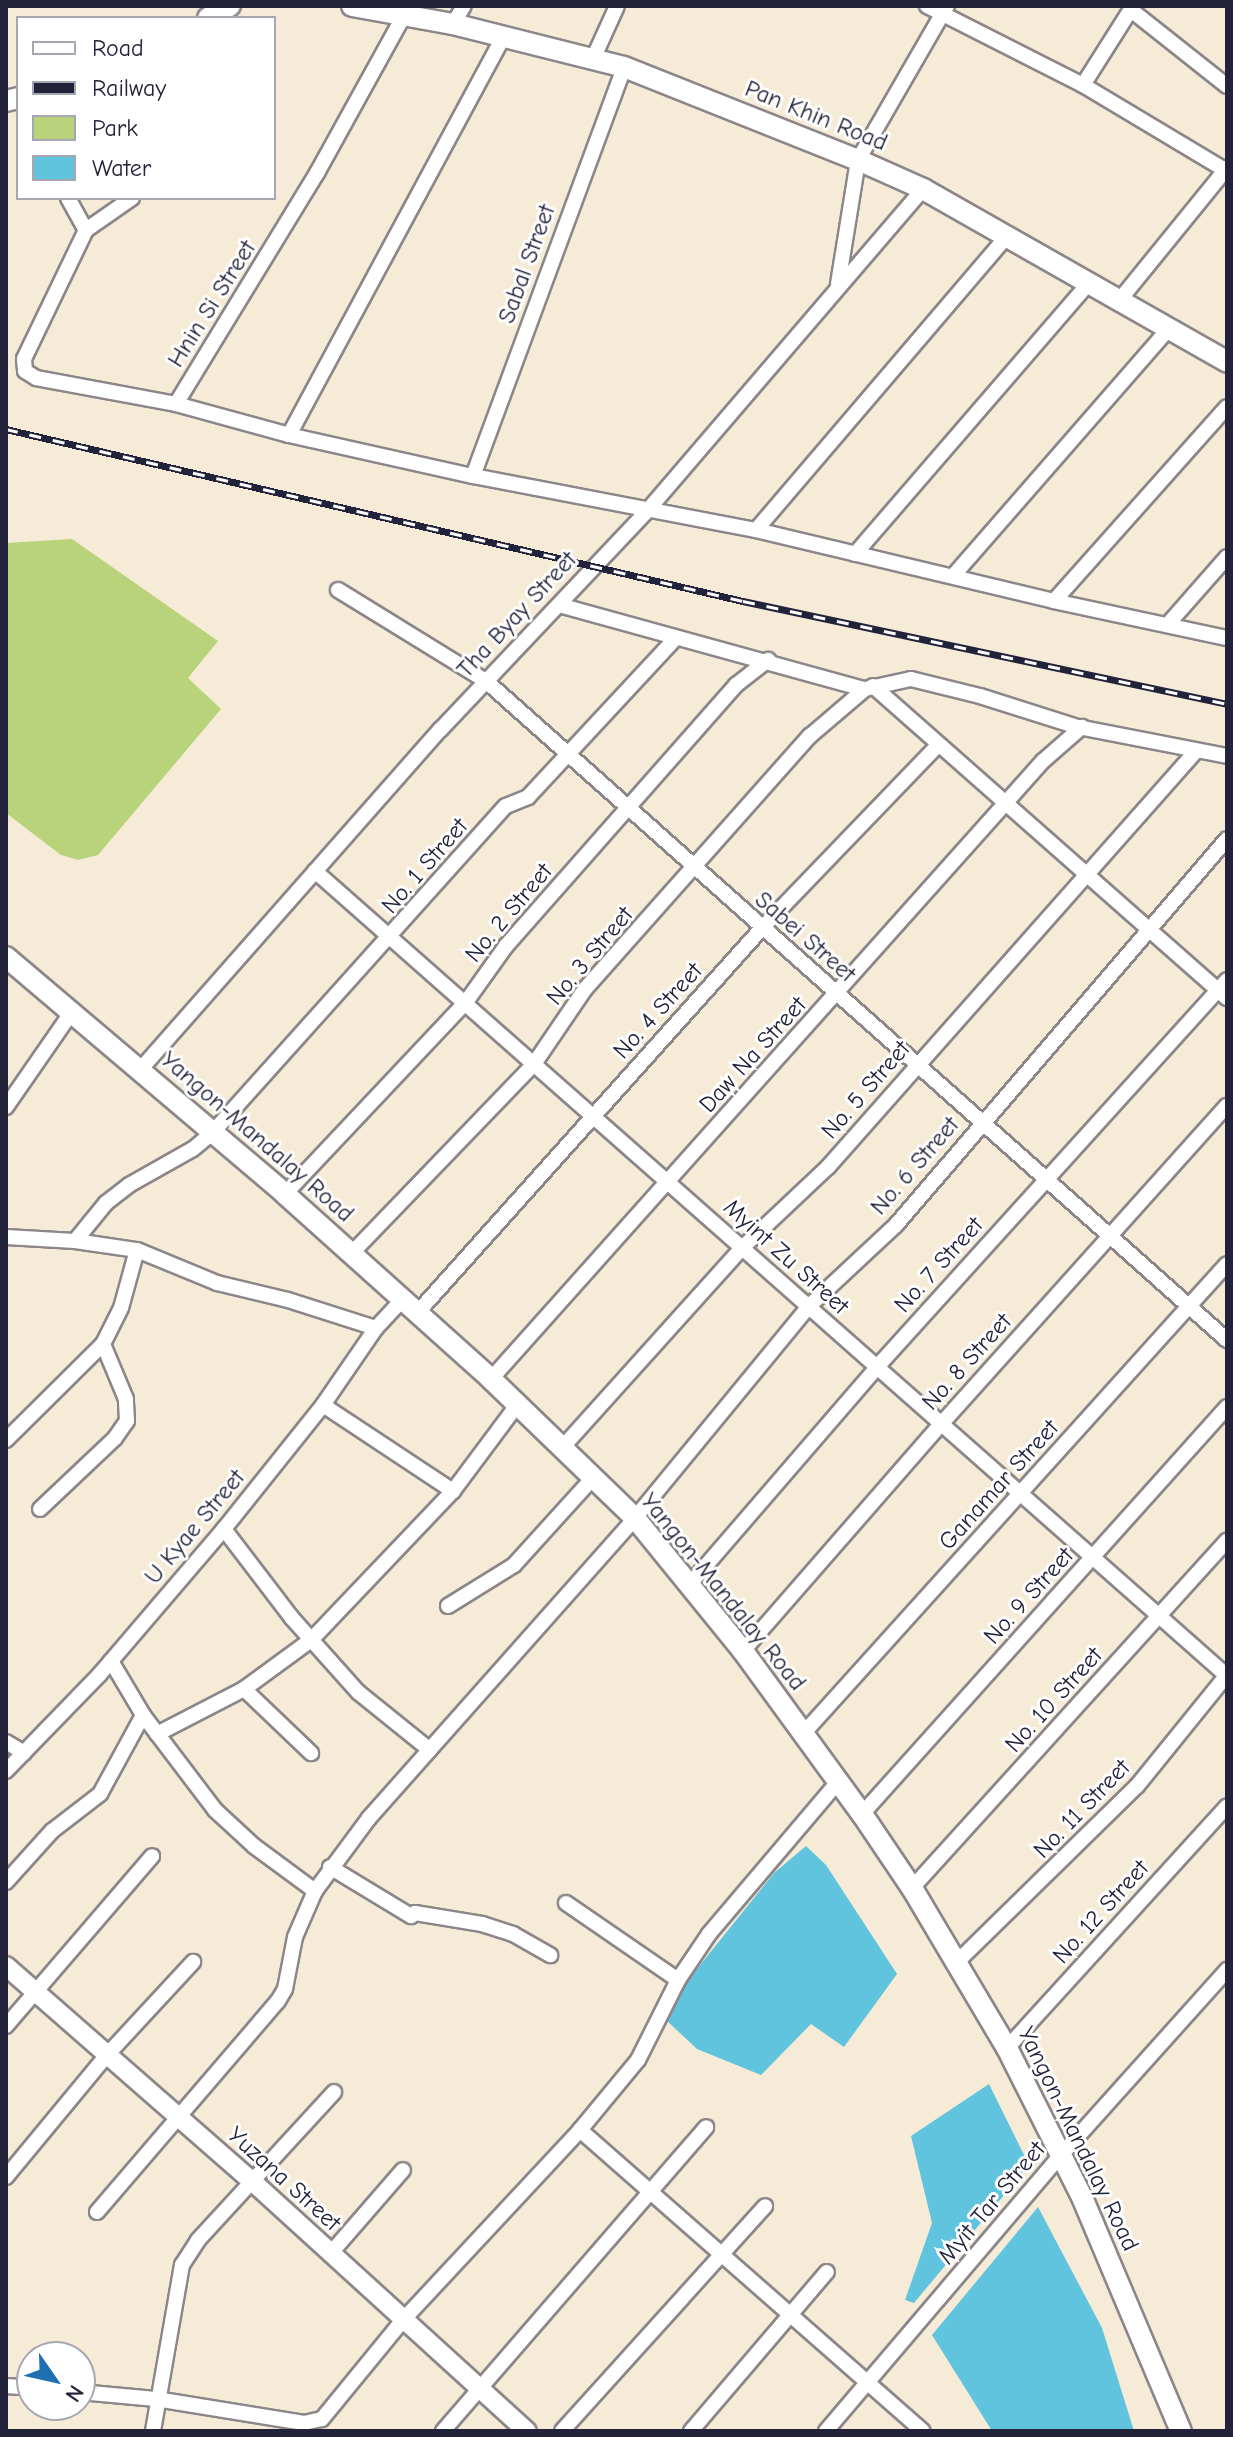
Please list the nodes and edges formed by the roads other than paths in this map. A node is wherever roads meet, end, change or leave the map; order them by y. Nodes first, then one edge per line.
1 (230, 6) edge
2 (352, 6) edge
3 (464, 6) edge
4 (617, 6) edge
5 (927, 6) edge
6 (1132, 8) edge
7 (946, 10) edge
8 (212, 16) edge
9 (403, 17) junction
10 (453, 24) junction
11 (504, 36) junction
12 (593, 59) junction
13 (624, 67) junction
14 (1083, 85) junction
15 (1227, 86) edge
16 (858, 160) junction
17 (1226, 169) edge
18 (923, 189) junction
19 (69, 200) edge
20 (129, 200) edge
21 (86, 230) junction
22 (1007, 236) junction
23 (1088, 284) junction
24 (837, 285) junction
25 (1118, 302) junction
26 (1167, 331) junction
27 (1227, 362) edge
28 (176, 404) junction
29 (1227, 407) edge
30 (289, 435) junction
31 (473, 476) junction
32 (648, 510) junction
33 (756, 530) junction
34 (855, 554) junction
35 (1227, 557) edge
36 (953, 576) junction
37 (338, 590) dead end
38 (1054, 601) junction
39 (559, 605) junction
40 (1169, 623) junction
41 (676, 638) junction
42 (1227, 638) edge
43 (768, 660) junction
44 (486, 681) junction
45 (869, 688) junction
46 (1082, 727) junction
47 (938, 745) junction
48 (1196, 751) junction
49 (567, 756) junction
50 (1227, 756) edge
51 (1005, 806) junction
52 (629, 807) junction
53 (1227, 839) edge
54 (694, 869) junction
55 (315, 871) junction
56 (1085, 872) junction
57 (762, 928) junction
58 (1150, 930) junction
59 (390, 938) junction
60 (6, 957) edge
61 (1224, 989) edge
62 (838, 995) junction
63 (466, 1002) junction
64 (71, 1013) junction
65 (534, 1064) junction
66 (917, 1064) junction
67 (140, 1070) junction
68 (1227, 1106) edge
69 (6, 1107) edge
70 (594, 1115) junction
71 (983, 1122) junction
72 (213, 1132) junction
73 (1047, 1177) junction
74 (669, 1183) junction
75 (285, 1194) junction
76 (1111, 1236) junction
77 (6, 1237) edge
78 (75, 1241) junction
79 (743, 1247) junction
80 (137, 1250) junction
81 (351, 1254) junction
82 (1227, 1264) edge
83 (410, 1306) junction
84 (809, 1306) junction
85 (1189, 1307) junction
86 (376, 1328) junction
87 (1227, 1340) edge
88 (103, 1344) junction
89 (877, 1367) junction
90 (491, 1379) junction
91 (323, 1405) junction
92 (517, 1405) junction
93 (1227, 1407) edge
94 (943, 1422) junction
95 (6, 1440) edge
96 (561, 1449) junction
97 (592, 1479) junction
98 (453, 1491) junction
99 (1020, 1494) junction
100 (40, 1509) dead end
101 (635, 1518) junction
102 (224, 1529) junction
103 (1227, 1541) edge
104 (1092, 1560) junction
105 (690, 1584) junction
106 (448, 1606) dead end
107 (1160, 1617) junction
108 (311, 1640) junction
109 (743, 1651) junction
110 (111, 1661) junction
111 (1227, 1676) edge
112 (244, 1689) junction
113 (143, 1715) junction
114 (157, 1734) junction
115 (802, 1735) junction
116 (6, 1742) edge
117 (430, 1750) junction
118 (24, 1753) junction
119 (311, 1753) dead end
120 (6, 1771) edge
121 (838, 1782) junction
122 (1227, 1806) edge
123 (862, 1814) junction
124 (152, 1856) dead end
125 (330, 1867) junction
126 (6, 1882) edge
127 (912, 1888) junction
128 (315, 1891) junction
129 (566, 1903) dead end
130 (550, 1955) dead end
131 (193, 1962) dead end
132 (957, 1962) junction
133 (6, 1966) edge
134 (1227, 1970) edge
135 (678, 1980) junction
136 (38, 1993) junction
137 (6, 2026) edge
138 (1007, 2048) junction
139 (107, 2055) junction
140 (334, 2092) dead end
141 (179, 2118) junction
142 (706, 2127) dead end
143 (580, 2130) junction
144 (1061, 2155) junction
145 (403, 2170) dead end
146 (6, 2177) edge
147 (254, 2183) junction
148 (649, 2192) junction
149 (765, 2206) dead end
150 (97, 2212) dead end
151 (330, 2254) junction
152 (719, 2254) junction
153 (827, 2272) dead end
154 (791, 2319) junction
155 (403, 2320) junction
156 (866, 2385) junction
157 (478, 2387) junction
158 (96, 2393) edge
159 (156, 2399) junction
160 (153, 2431) edge
161 (443, 2431) edge
162 (527, 2431) edge
163 (562, 2431) edge
164 (691, 2431) edge
165 (826, 2431) edge
166 (923, 2431) edge
167 (1181, 2431) edge

1 - 8 main road
2 - 9 main road, Pan Khin Road
3 - 10 street
4 - 12 street
5 - 7 street
6 - 14 street
6 - 15 street
7 - 14 street
7 - 16 street
9 - 10 main road, Pan Khin Road
9 - 28 street, Hnin Si Street
10 - 11 main road, Pan Khin Road
11 - 12 main road, Pan Khin Road
11 - 30 street
12 - 13 main road, Pan Khin Road
13 - 16 main road, Pan Khin Road
13 - 31 street, Sabal Street
14 - 17 street
16 - 18 main road, Pan Khin Road
16 - 24 street
17 - 25 street
18 - 22 main road, Pan Khin Road
18 - 24 street, Tha Byay Street
19 - 21 street
20 - 21 street
21 - 28 street
22 - 23 main road, Pan Khin Road
22 - 33 street
23 - 25 main road, Pan Khin Road
23 - 34 street
24 - 32 street, Tha Byay Street
25 - 26 main road, Pan Khin Road
26 - 27 main road, Pan Khin Road
26 - 36 street
28 - 30 street
29 - 38 street
30 - 31 street
31 - 32 street
32 - 33 street
32 - 39 street, Tha Byay Street
33 - 34 street
34 - 36 street
35 - 40 street
36 - 38 street
37 - 44 street, Sabei Street
38 - 40 street
39 - 41 street
39 - 44 street, Tha Byay Street
40 - 42 street
41 - 43 street
41 - 49 street, No. 1 Street
43 - 45 street
43 - 52 street, No. 2 Street
44 - 49 street, Sabei Street
44 - 55 street, Tha Byay Street
45 - 46 street
45 - 47 street
45 - 54 street, No. 3 Street
46 - 48 street
46 - 51 street, Daw Na Street
47 - 51 street
47 - 57 street, No. 4 Street
48 - 50 street
48 - 56 street, No. 5 Street
49 - 52 street, Sabei Street
49 - 59 street, No. 1 Street
51 - 56 street
51 - 62 street, Daw Na Street
52 - 54 street, Sabei Street
52 - 63 street, No. 2 Street
53 - 58 street, No. 6 Street
54 - 57 street, Sabei Street
54 - 65 street, No. 3 Street
55 - 59 street, Myint Zu Street
55 - 67 street, Tha Byay Street
56 - 58 street
56 - 66 street, No. 5 Street
57 - 62 street, Sabei Street
57 - 70 street, No. 4 Street
58 - 61 street
58 - 71 street, No. 6 Street
59 - 63 street, Myint Zu Street
59 - 72 street, No. 1 Street
60 - 64 main road, Yangon-Mandalay Road
61 - 73 street, No. 7 Street
62 - 66 street, Sabei Street
62 - 74 street, Daw Na Street
63 - 65 street, Myint Zu Street
63 - 75 street, No. 2 Street
64 - 67 main road, Yangon-Mandalay Road
64 - 69 street
65 - 70 street, Myint Zu Street
65 - 81 street, No. 3 Street
66 - 71 street, Sabei Street
66 - 79 street, No. 5 Street
67 - 72 main road, Yangon-Mandalay Road
68 - 76 street, No. 8 Street
70 - 74 street, Myint Zu Street
70 - 83 street, No. 4 Street
71 - 73 street, Sabei Street
71 - 84 street, No. 6 Street
72 - 75 main road, Yangon-Mandalay Road
72 - 78 street, No. 1 Street
73 - 76 street, Sabei Street
73 - 89 street, No. 7 Street
74 - 79 street, Myint Zu Street
74 - 90 street, Daw Na Street
75 - 81 main road, Yangon-Mandalay Road
76 - 85 street, Sabei Street
76 - 94 street, No. 8 Street
77 - 78 street
78 - 80 street
79 - 84 street, Myint Zu Street
79 - 96 street, No. 5 Street
80 - 86 street
80 - 88 street
81 - 83 main road, Yangon-Mandalay Road
82 - 85 street, Ganamar Street
83 - 86 street, U Kyae Street
83 - 90 main road, Yangon-Mandalay Road
84 - 89 street, Myint Zu Street
84 - 101 street, No. 6 Street
85 - 87 street, Sabei Street
85 - 99 street, Ganamar Street
86 - 91 street, U Kyae Street
88 - 95 street
88 - 100 street
89 - 94 street, Myint Zu Street
89 - 105 street, No. 7 Street
90 - 92 main road, Yangon-Mandalay Road
91 - 98 street
91 - 102 street, U Kyae Street
92 - 96 main road, Yangon-Mandalay Road
92 - 98 street
93 - 104 street, No. 9 Street
94 - 99 street, Myint Zu Street
94 - 109 street, No. 8 Street
96 - 97 main road, Yangon-Mandalay Road
97 - 101 main road, Yangon-Mandalay Road
97 - 106 street
98 - 108 street
99 - 104 street, Myint Zu Street
99 - 115 street, Ganamar Street
101 - 105 main road, Yangon-Mandalay Road
101 - 117 street, No. 6 Street
102 - 108 street
102 - 110 street, U Kyae Street
103 - 107 street, No. 10 Street
104 - 107 street, Myint Zu Street
104 - 123 street, No. 9 Street
105 - 109 main road, Yangon-Mandalay Road
107 - 111 street, Myint Zu Street
107 - 127 street, No. 10 Street
108 - 112 street
108 - 117 street
109 - 115 main road, Yangon-Mandalay Road
110 - 113 street
110 - 118 street, U Kyae Street
111 - 132 street, No. 11 Street
112 - 114 street
112 - 119 street
113 - 114 street
113 - 126 street
114 - 128 street
115 - 121 main road, Yangon-Mandalay Road
116 - 118 street
117 - 125 street, No. 6 Street
118 - 120 street, U Kyae Street
121 - 123 main road, Yangon-Mandalay Road
121 - 135 street
122 - 138 street, No. 12 Street
123 - 127 main road, Yangon-Mandalay Road
124 - 136 street
125 - 128 street, No. 6 Street
125 - 130 street
127 - 132 main road, Yangon-Mandalay Road
128 - 141 street, No. 6 Street
129 - 135 street
131 - 139 street
132 - 138 main road, Yangon-Mandalay Road
133 - 136 street, Yuzana Street
134 - 144 street, Myit Tar Street
135 - 143 street
136 - 137 street
136 - 139 street, Yuzana Street
138 - 144 main road, Yangon-Mandalay Road
139 - 141 street, Yuzana Street
139 - 146 street
140 - 147 street
141 - 147 street, Yuzana Street
141 - 150 street, No. 6 Street
142 - 148 street
143 - 148 street
143 - 155 street
144 - 156 street, Myit Tar Street
144 - 167 main road, Yangon-Mandalay Road
145 - 151 street
147 - 151 street, Yuzana Street
147 - 159 street
148 - 152 street
148 - 157 street
149 - 152 street
151 - 155 street, Yuzana Street
152 - 154 street
152 - 163 street
153 - 154 street
154 - 156 street
154 - 164 street
155 - 157 street, Yuzana Street
155 - 159 street
156 - 165 street, Myit Tar Street
156 - 166 street
157 - 161 street
157 - 162 street, Yuzana Street
158 - 159 street
159 - 160 street

